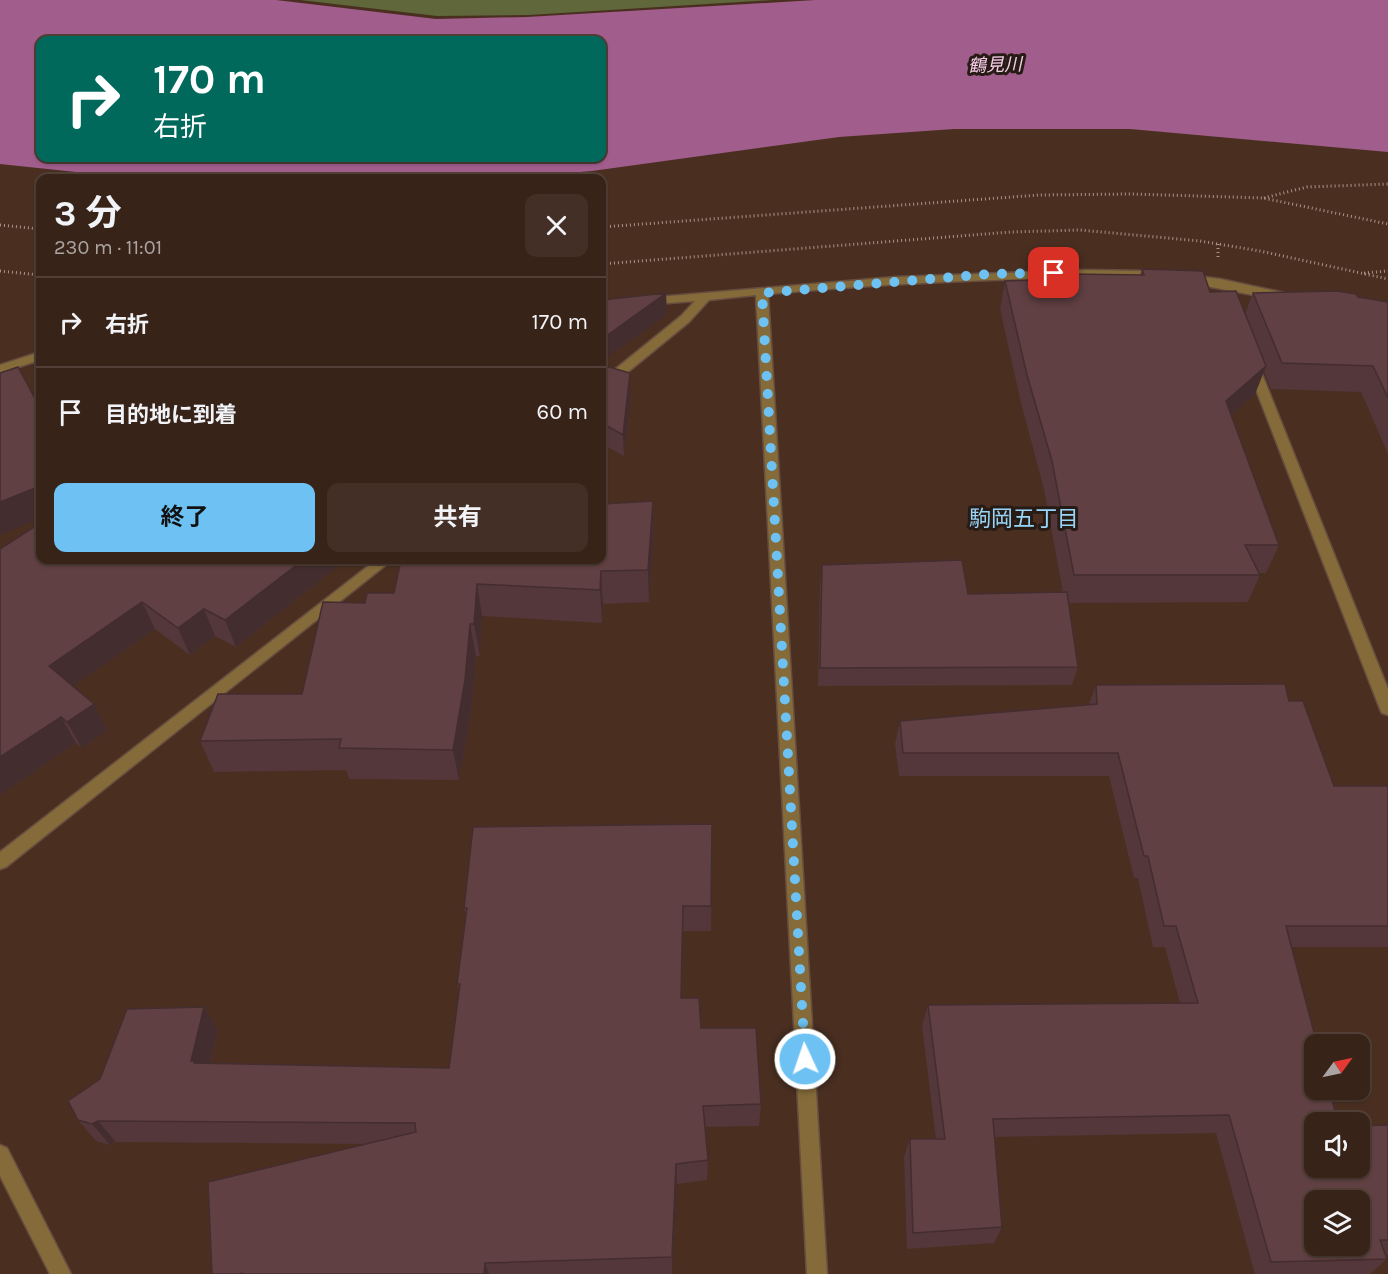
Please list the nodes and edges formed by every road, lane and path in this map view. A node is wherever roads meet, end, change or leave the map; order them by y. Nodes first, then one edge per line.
1 (1388, 184) edge
2 (1263, 198) junction
3 (1388, 224) edge
4 (0, 225) edge
5 (606, 227) edge
6 (36, 230) edge
7 (1218, 244) junction
8 (1218, 252) dead end
9 (606, 264) edge
10 (0, 271) edge
11 (1388, 271) edge
12 (1360, 273) junction
13 (36, 274) edge
14 (1156, 276) edge
15 (1177, 278) edge
16 (1388, 279) edge
17 (762, 293) junction
18 (705, 297) junction
19 (1296, 299) edge
20 (636, 303) edge
21 (1246, 348) edge
22 (36, 357) edge
23 (0, 369) edge
24 (606, 383) edge
25 (380, 564) edge
26 (1388, 709) edge
27 (0, 862) edge
28 (0, 1155) edge
29 (61, 1274) edge
30 (817, 1274) edge

1 - 2 path
2 - 3 path
2 - 5 path
4 - 6 path
7 - 8 path
7 - 9 path
7 - 12 path
10 - 13 path
11 - 12 path
12 - 16 path
14 - 17 street
15 - 19 street
17 - 18 street
17 - 30 street
18 - 20 street
18 - 24 street
21 - 26 street
22 - 23 street
25 - 27 street
28 - 29 street

